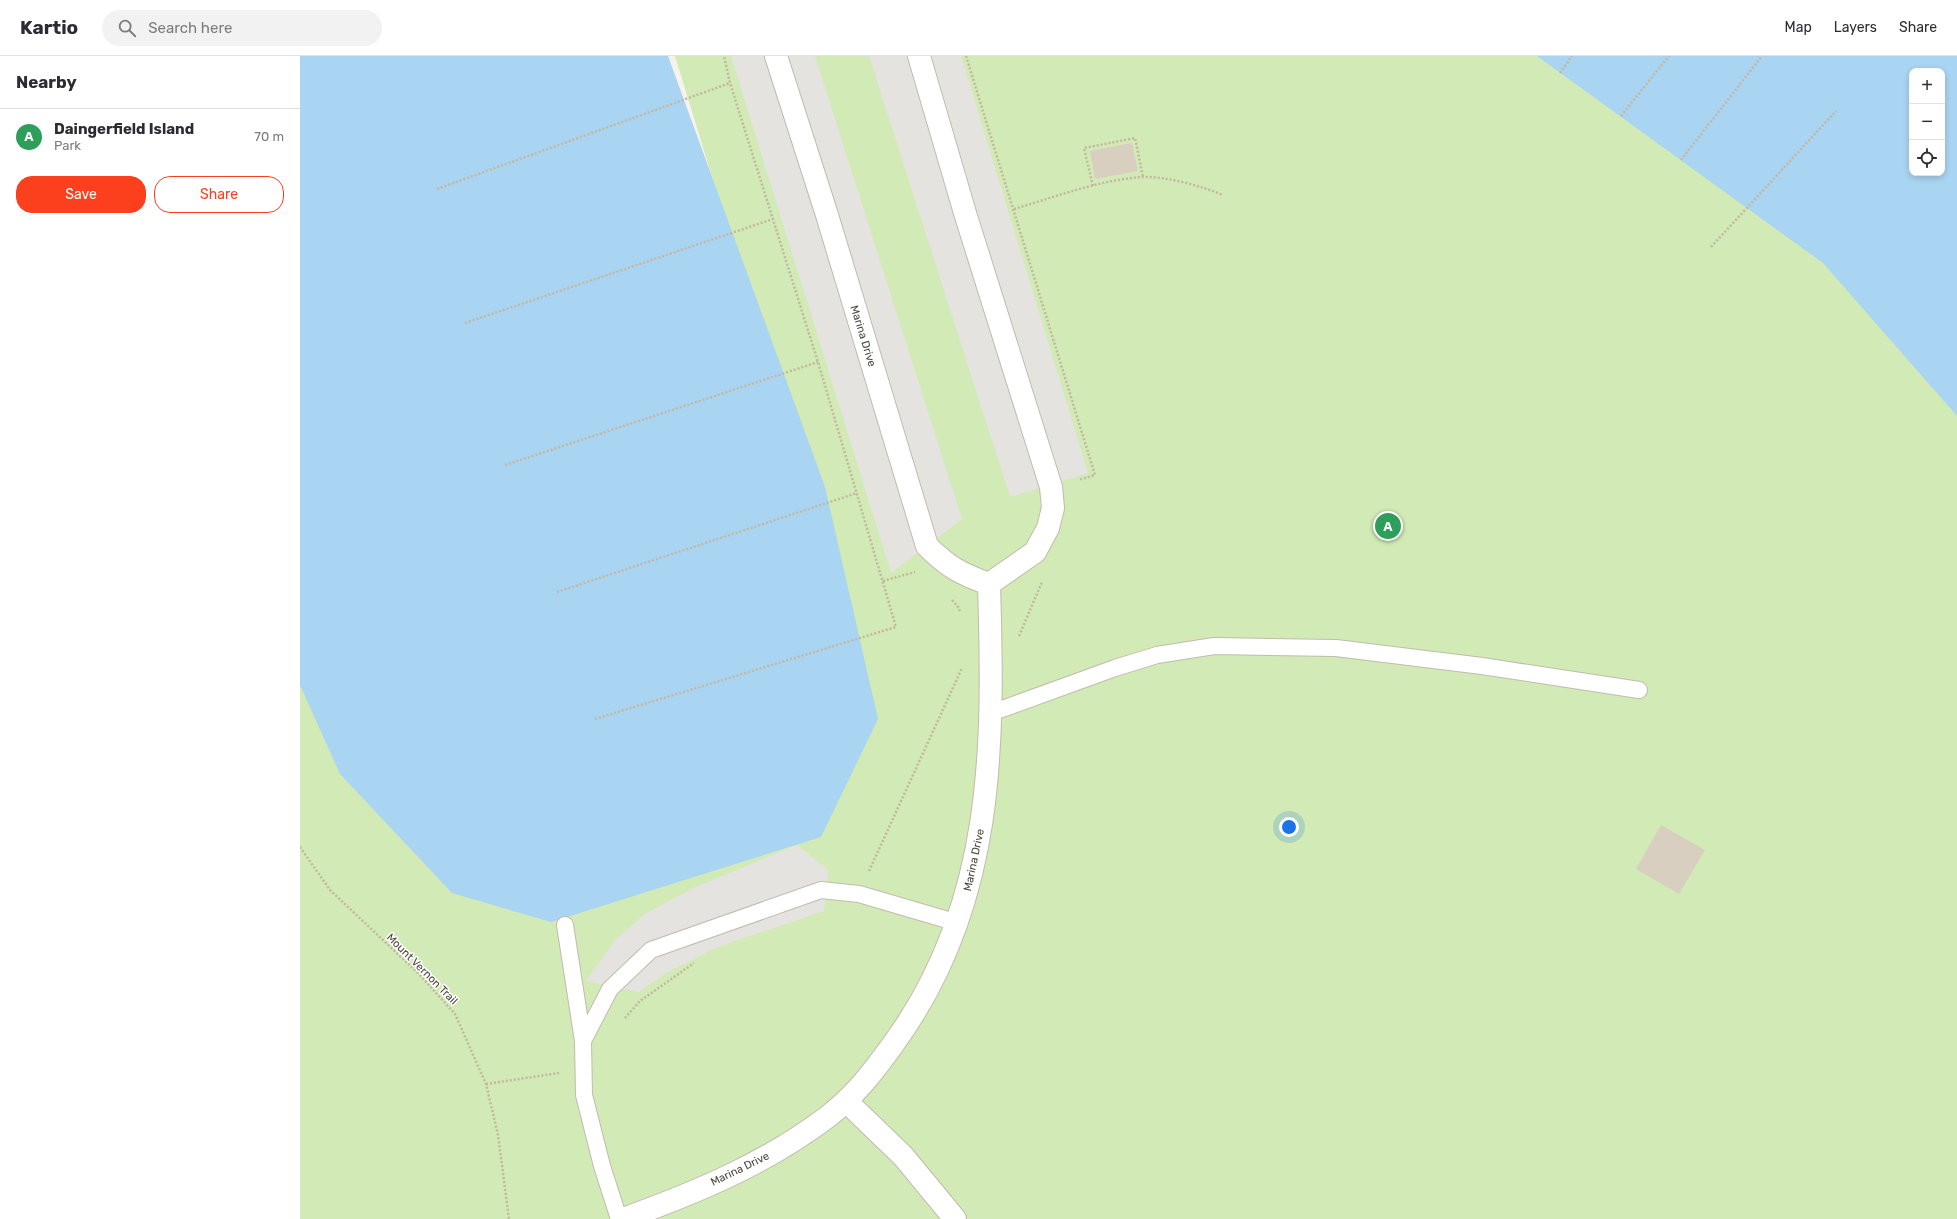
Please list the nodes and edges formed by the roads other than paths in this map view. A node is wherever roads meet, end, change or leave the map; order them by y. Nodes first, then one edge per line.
1 (776, 56) edge
2 (919, 56) edge
3 (989, 584) junction
4 (1639, 690) dead end
5 (991, 713) junction
6 (958, 923) junction
7 (565, 925) dead end
8 (583, 1041) junction
9 (846, 1101) junction
10 (619, 1219) edge
11 (623, 1219) edge
12 (955, 1219) edge

1 - 3 street, Marina Drive
2 - 3 street
3 - 5 street, Marina Drive
4 - 5 lane
5 - 6 street, Marina Drive
6 - 8 lane
6 - 9 street, Marina Drive
7 - 8 lane
8 - 10 lane
9 - 11 street, Marina Drive
9 - 12 street

